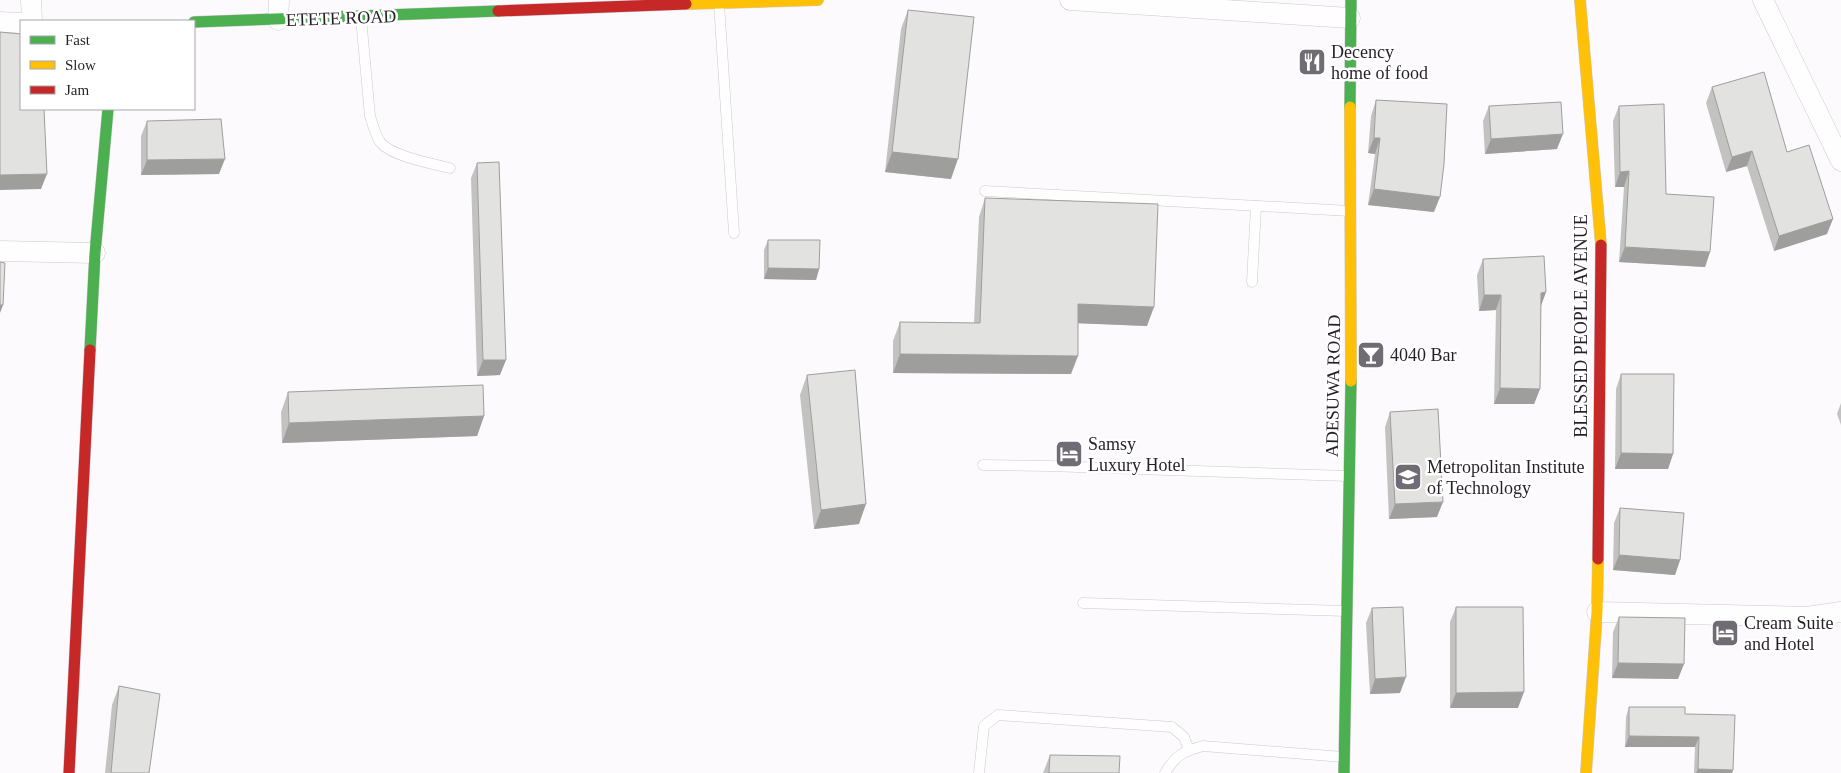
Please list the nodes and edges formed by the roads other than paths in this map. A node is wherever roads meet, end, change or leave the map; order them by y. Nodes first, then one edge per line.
1 (32, 0) edge
2 (279, 0) edge
3 (818, 0) edge
4 (1070, 0) edge
5 (1580, 0) edge
6 (1763, 0) edge
7 (719, 2) junction
8 (1351, 9) edge
9 (361, 17) junction
10 (32, 20) edge
11 (278, 20) junction
12 (0, 22) edge
13 (195, 22) edge
14 (20, 23) edge
15 (108, 110) edge
16 (1841, 160) edge
17 (450, 168) dead end
18 (985, 191) dead end
19 (1256, 206) junction
20 (1350, 211) junction
21 (734, 233) dead end
22 (0, 252) edge
23 (95, 253) junction
24 (1252, 282) dead end
25 (983, 465) dead end
26 (1349, 476) junction
27 (1083, 603) dead end
28 (1347, 611) junction
29 (1597, 612) junction
30 (1841, 612) edge
31 (1189, 750) junction
32 (1344, 758) junction
33 (69, 773) edge
34 (979, 773) edge
35 (1165, 773) edge
36 (1344, 773) edge
37 (1586, 773) edge

1 - 10 street
2 - 11 street
3 - 7 street, ETETE ROAD
4 - 8 street
5 - 29 street, BLESSED PEOPLE AVENUE
6 - 16 street
7 - 9 street, ETETE ROAD
7 - 21 lane
8 - 20 street, ADESUWA ROAD
9 - 11 street, ETETE ROAD
9 - 17 lane
11 - 13 street, ETETE ROAD
12 - 14 street
15 - 23 street
18 - 19 lane
19 - 20 lane
19 - 24 lane
20 - 26 street, ADESUWA ROAD
22 - 23 street
23 - 33 street
25 - 26 lane
26 - 28 street, ADESUWA ROAD
27 - 28 lane
28 - 32 street, ADESUWA ROAD
29 - 30 street
29 - 37 street, BLESSED PEOPLE AVENUE
31 - 32 lane
31 - 34 lane
31 - 35 lane
32 - 36 street, ADESUWA ROAD

